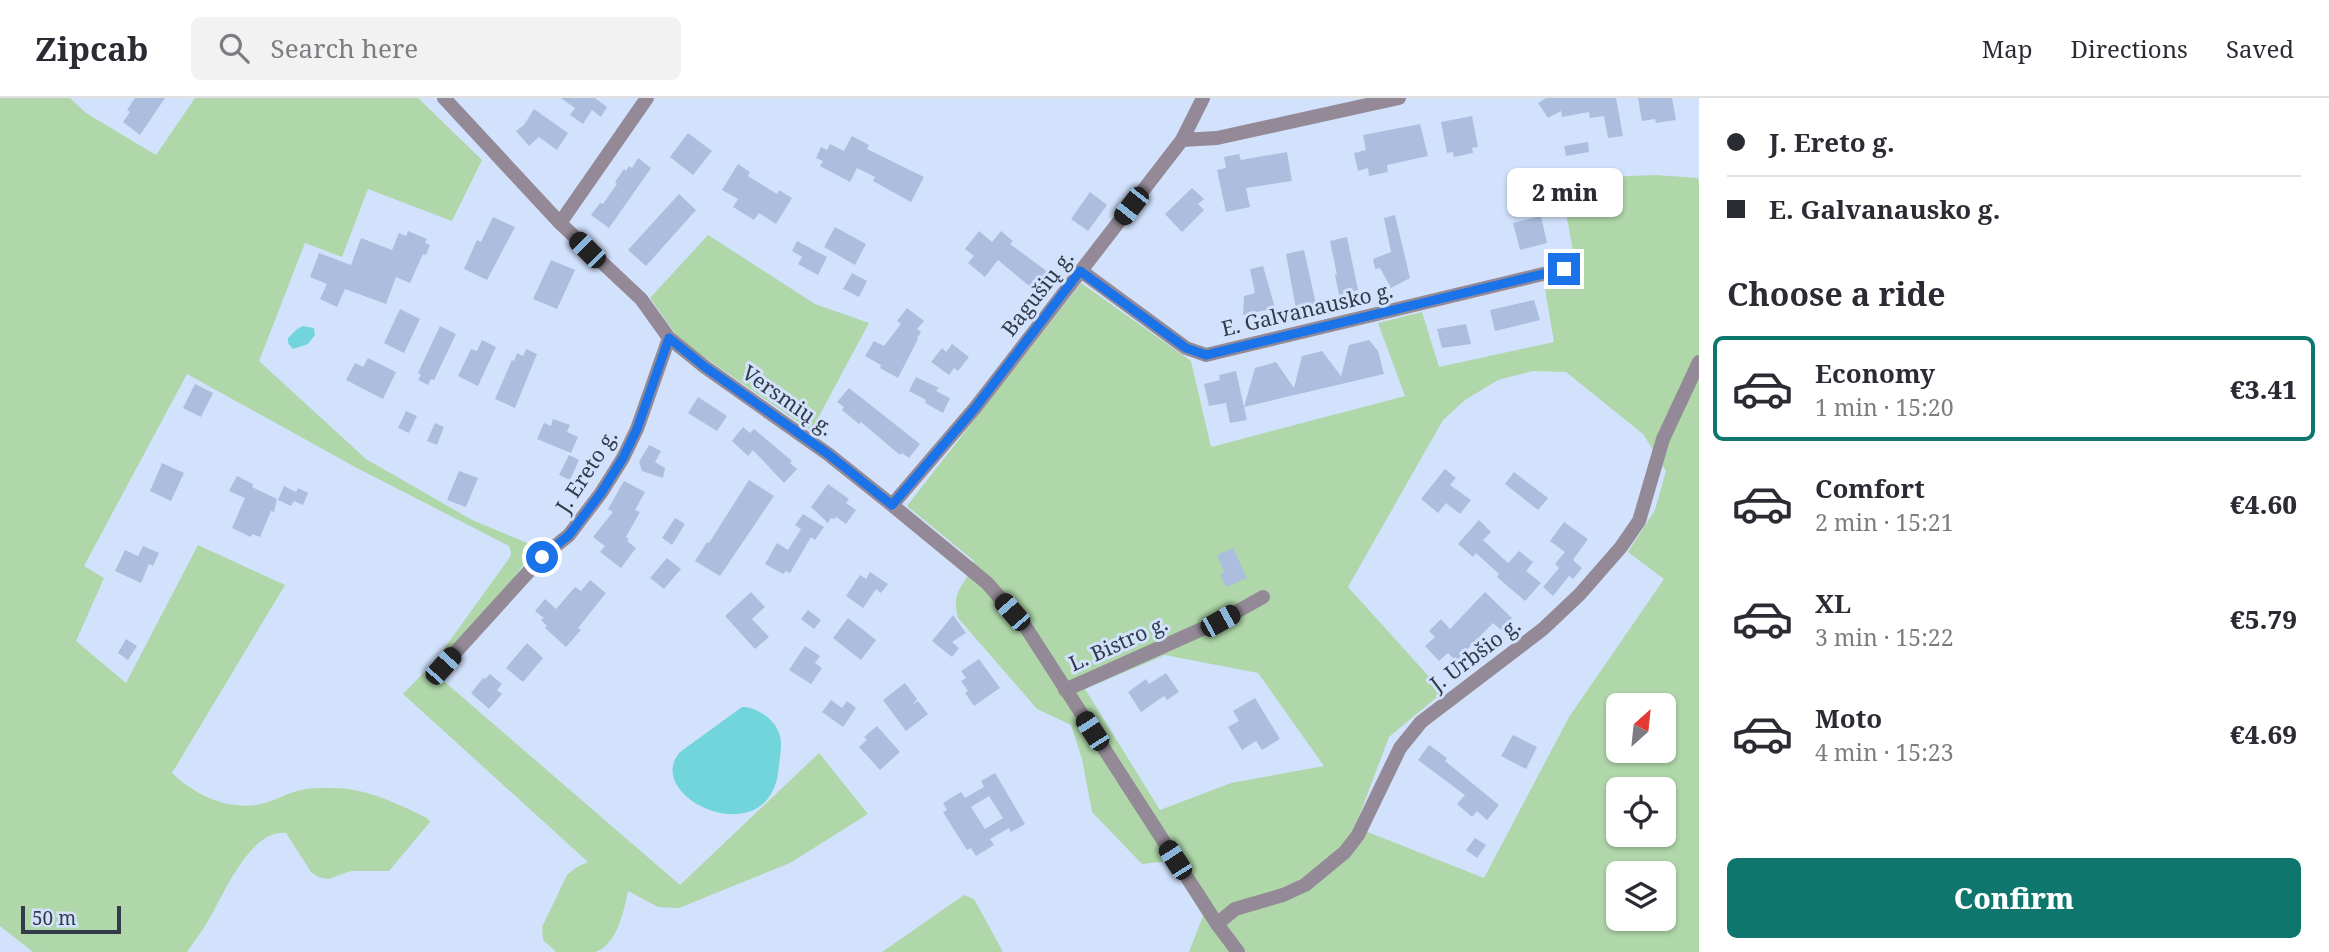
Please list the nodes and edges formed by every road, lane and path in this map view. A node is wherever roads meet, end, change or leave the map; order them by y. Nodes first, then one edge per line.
1 (444, 98) edge
2 (648, 98) edge
3 (1203, 98) edge
4 (1399, 98) edge
5 (1182, 140) junction
6 (560, 223) junction
7 (1564, 269) dead end
8 (1080, 271) junction
9 (669, 338) junction
10 (1699, 362) edge
11 (892, 505) junction
12 (1263, 597) dead end
13 (443, 666) dead end
14 (1065, 690) junction
15 (1217, 924) junction
16 (1238, 952) edge

1 - 6 street, Versmių g.
2 - 6 street
3 - 5 street, Bagušių g.
4 - 5 street
5 - 8 street, Bagušių g.
6 - 9 street, Versmių g.
7 - 8 street, E. Galvanausko g.
8 - 11 street, Bagušių g.
9 - 11 street, Versmių g.
9 - 13 street, J. Ereto g.
10 - 15 street, J. Urbšio g.
11 - 14 street, Versmių g.
12 - 14 street, L. Bistro g.
14 - 15 street, Versmių g.
15 - 16 street, Versmių g.

